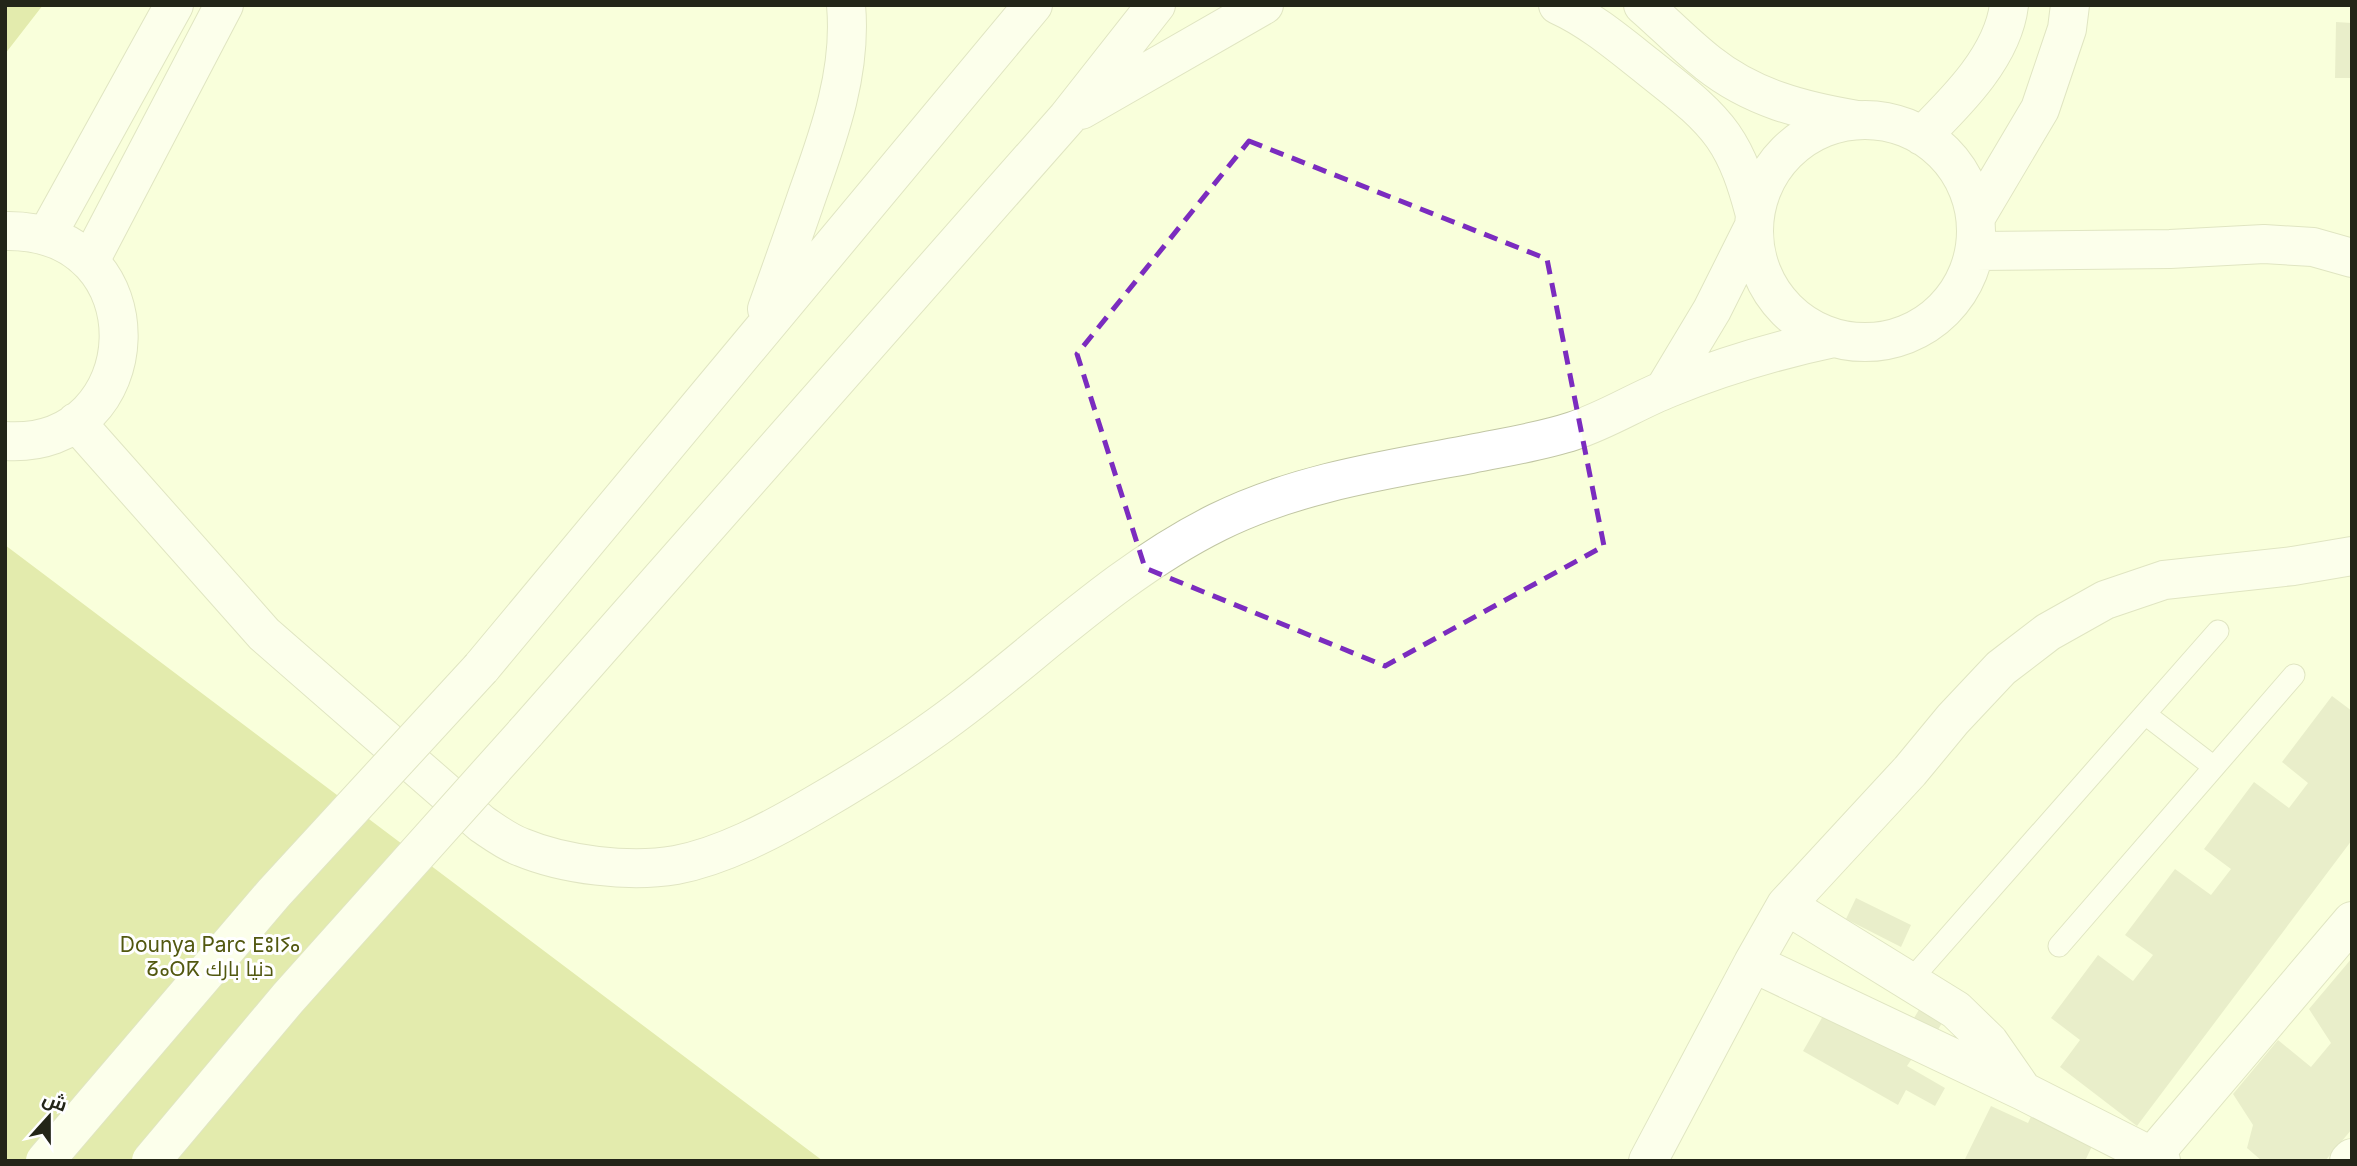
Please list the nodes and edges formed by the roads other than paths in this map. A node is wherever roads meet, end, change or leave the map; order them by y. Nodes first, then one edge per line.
1 (174, 5) edge
2 (224, 5) edge
3 (846, 5) edge
4 (1033, 5) edge
5 (1156, 5) edge
6 (1264, 5) edge
7 (1558, 5) edge
8 (1643, 5) edge
9 (2009, 5) edge
10 (2070, 5) edge
11 (1067, 118) junction
12 (1857, 120) junction
13 (1922, 136) junction
14 (1754, 219) junction
15 (5, 231) edge
16 (1975, 234) junction
17 (47, 236) junction
18 (2352, 258) edge
19 (90, 261) junction
20 (759, 332) junction
21 (1834, 338) junction
22 (1664, 390) junction
23 (76, 422) junction
24 (5, 441) edge
25 (2352, 556) edge
26 (2218, 631) dead end
27 (2294, 675) dead end
28 (2145, 714) junction
29 (2214, 767) junction
30 (1786, 905) junction
31 (2352, 921) edge
32 (2059, 946) dead end
33 (1752, 963) junction
34 (1909, 982) junction
35 (2022, 1091) junction
36 (2153, 1159) edge
37 (45, 1161) edge
38 (151, 1161) edge
39 (1648, 1161) edge

1 - 17 main road
2 - 19 main road
3 - 20 main road
4 - 20 main road
5 - 11 main road
6 - 11 main road
7 - 14 main road
8 - 12 main road
9 - 13 main road
10 - 16 main road
11 - 38 main road, bridge
12 - 13 main road
12 - 14 main road
13 - 16 main road
14 - 21 main road
14 - 22 main road
15 - 17 main road
16 - 18 main road
16 - 21 main road
17 - 19 main road
19 - 23 main road
20 - 37 main road, bridge
21 - 22 main road
22 - 23 main road
23 - 24 main road
25 - 30 main road
26 - 28 lane
27 - 29 lane
28 - 29 lane
28 - 34 lane
29 - 32 lane
30 - 33 main road
30 - 34 main road
31 - 36 main road
33 - 35 main road
33 - 39 main road
34 - 35 main road
35 - 36 main road

